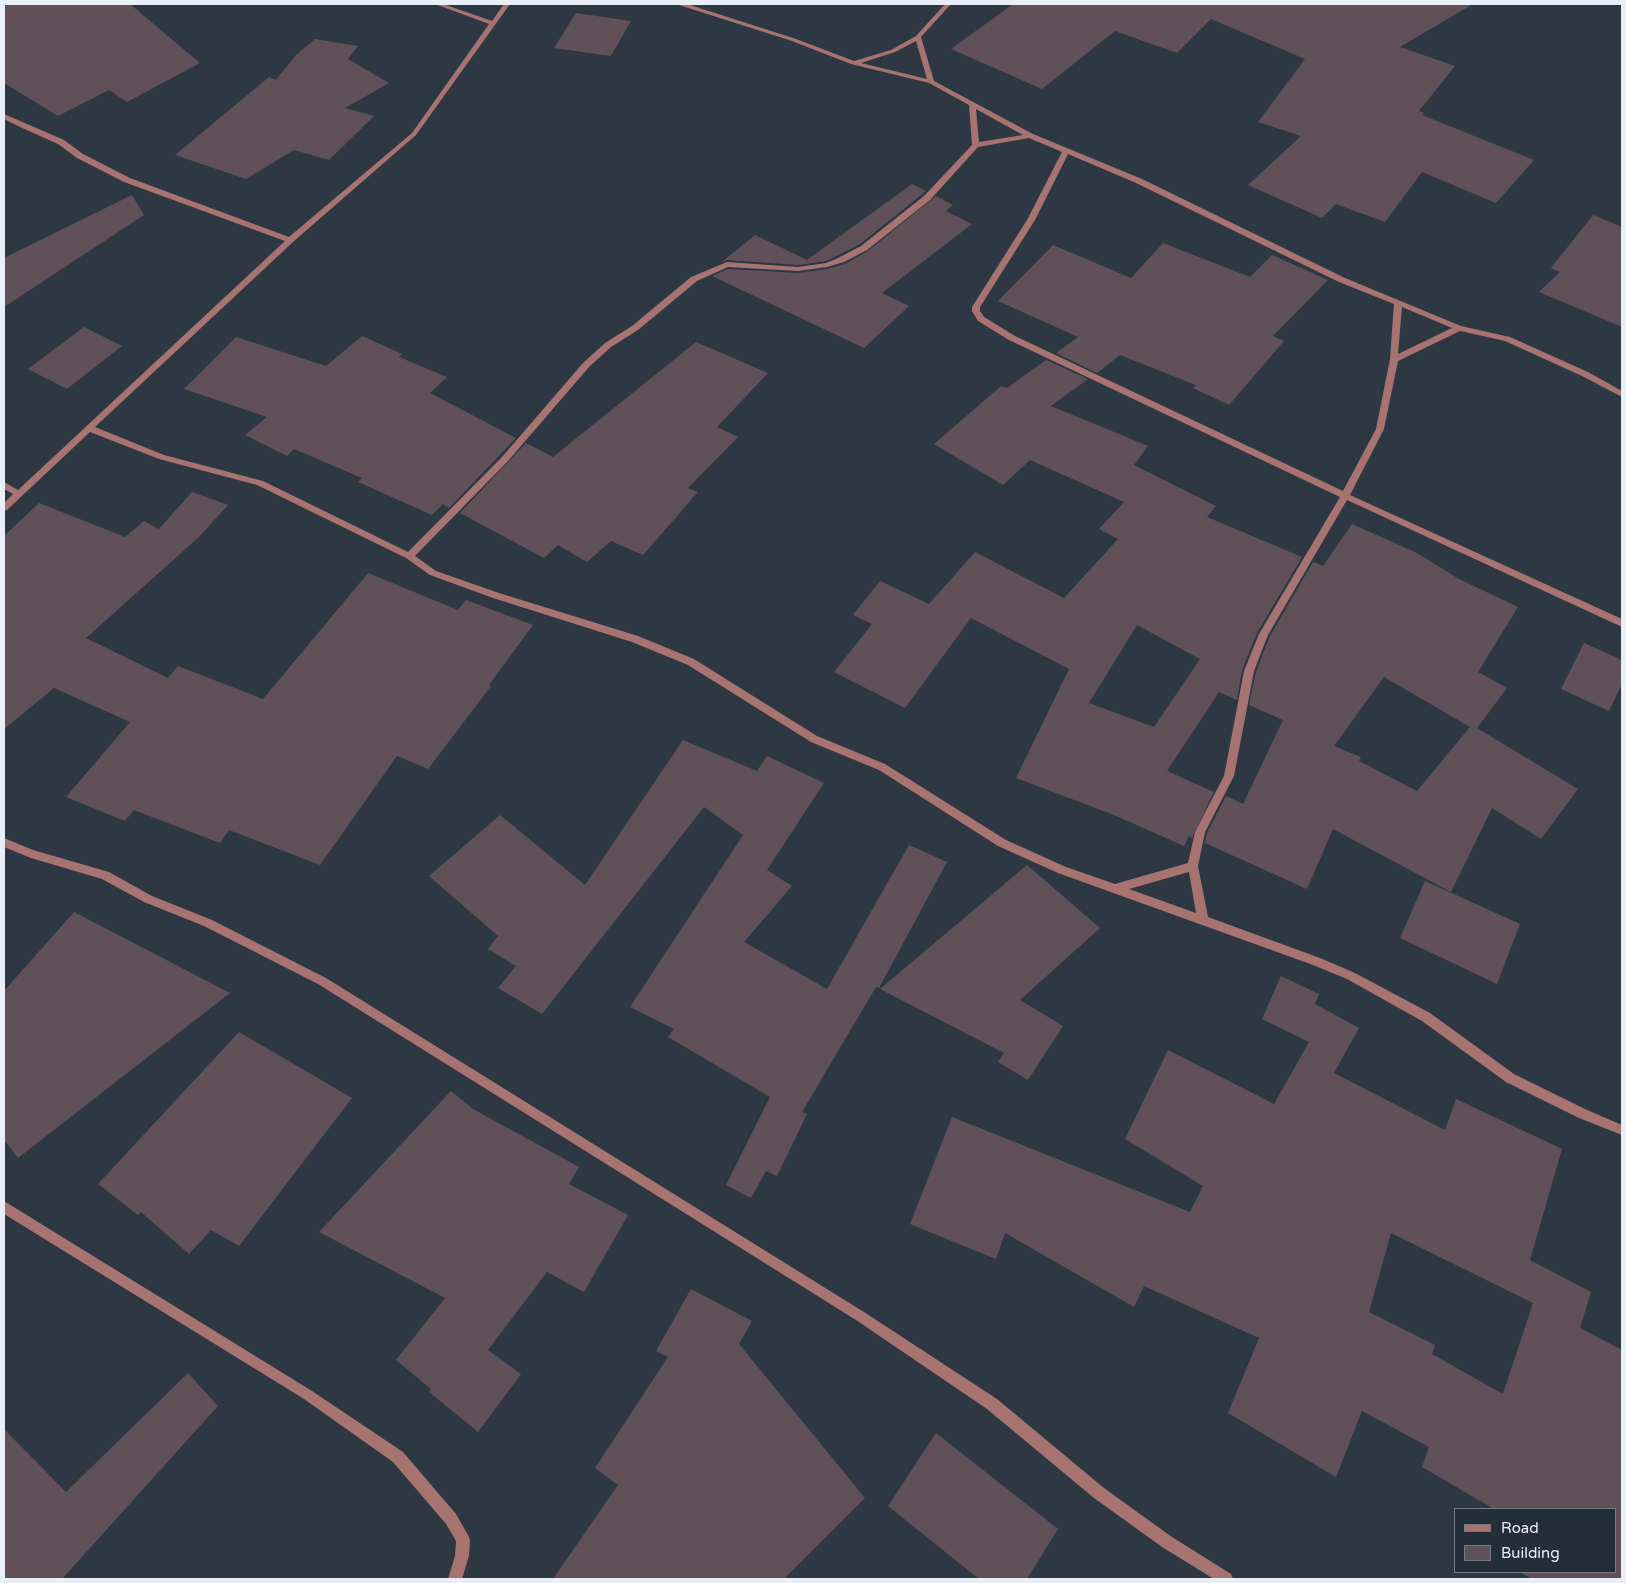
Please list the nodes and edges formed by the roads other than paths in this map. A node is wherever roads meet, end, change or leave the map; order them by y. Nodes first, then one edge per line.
1 (438, 4) edge
2 (507, 4) edge
3 (681, 4) edge
4 (948, 4) edge
5 (492, 23) junction
6 (918, 37) junction
7 (853, 63) junction
8 (931, 82) junction
9 (972, 104) junction
10 (4, 116) edge
11 (1030, 136) junction
12 (976, 145) junction
13 (1066, 151) junction
14 (290, 240) junction
15 (1398, 302) junction
16 (1459, 328) junction
17 (1394, 359) junction
18 (1622, 394) edge
19 (89, 428) junction
20 (4, 485) edge
21 (19, 494) junction
22 (1345, 496) junction
23 (4, 508) edge
24 (409, 556) junction
25 (1622, 623) edge
26 (4, 842) edge
27 (1193, 866) junction
28 (1114, 889) junction
29 (1203, 921) junction
30 (1622, 1130) edge
31 (4, 1207) edge
32 (456, 1579) edge
33 (1226, 1579) edge

1 - 5 street
2 - 5 street
3 - 7 street
4 - 6 street
5 - 14 street
6 - 7 street
6 - 8 street
7 - 8 street
8 - 9 street
9 - 11 street
9 - 12 street
10 - 14 street
11 - 12 street
11 - 13 street
12 - 24 street
13 - 15 street
13 - 22 street
14 - 19 street
15 - 16 street
15 - 17 street
16 - 17 street
16 - 18 street
17 - 22 street
19 - 21 street
19 - 24 street
20 - 21 street
21 - 23 street
22 - 25 street
22 - 27 street
24 - 28 street
26 - 33 street
27 - 28 street
27 - 29 street
28 - 29 street
29 - 30 street
31 - 32 street

